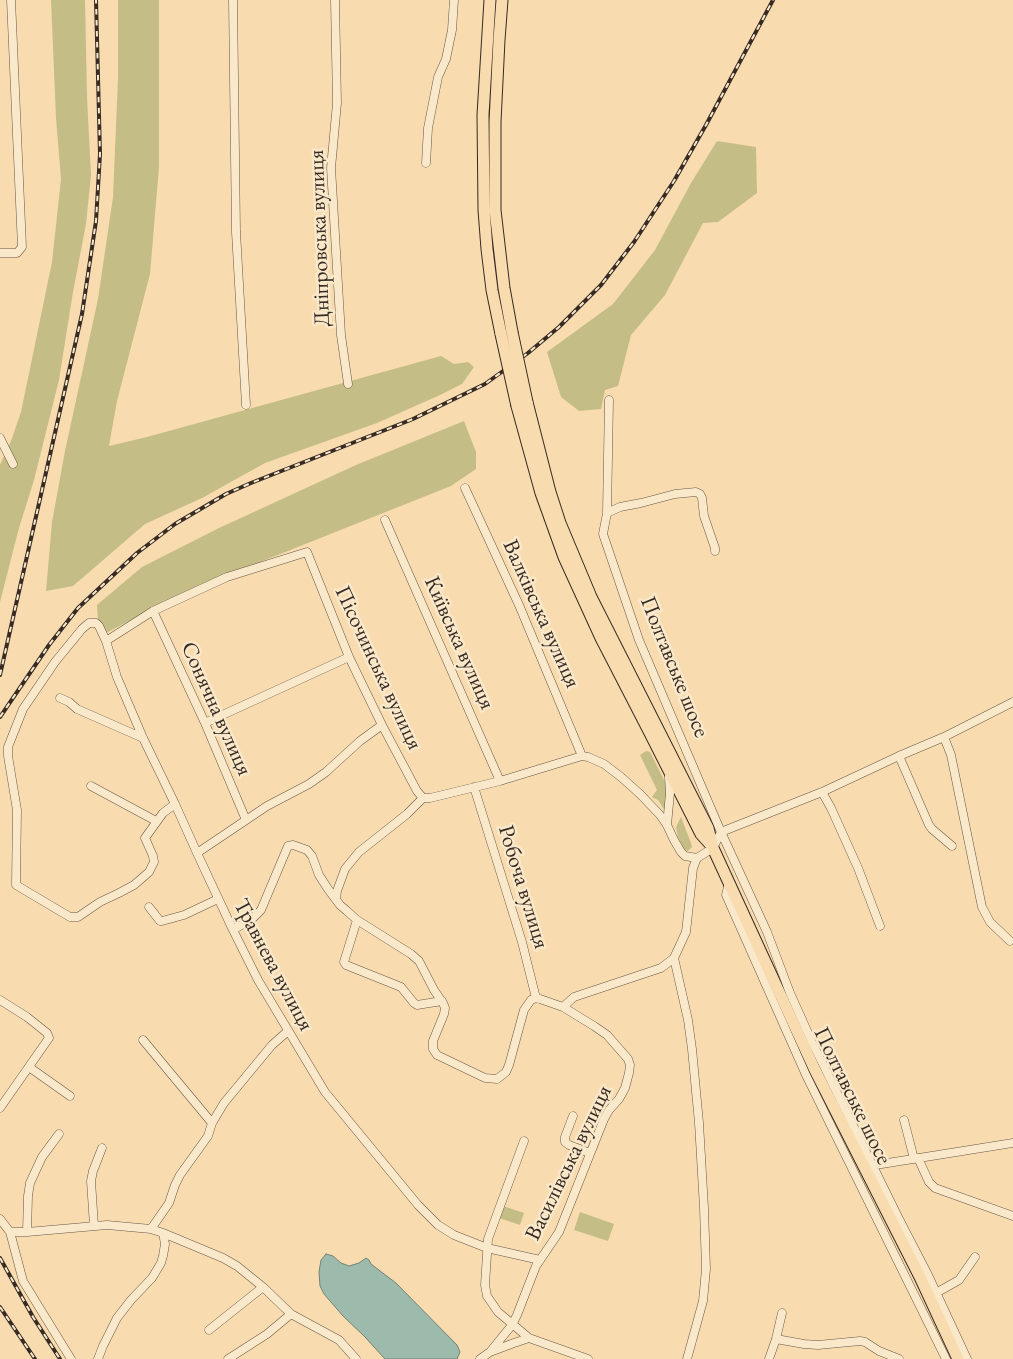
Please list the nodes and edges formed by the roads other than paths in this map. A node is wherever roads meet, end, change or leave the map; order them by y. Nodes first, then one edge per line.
1 (11, 0) edge
2 (233, 0) edge
3 (334, 0) edge
4 (454, 0) edge
5 (490, 0) edge
6 (502, 0) edge
7 (426, 163) dead end
8 (0, 254) edge
9 (506, 333) junction
10 (348, 384) dead end
11 (609, 400) dead end
12 (522, 404) junction
13 (246, 405) dead end
14 (0, 438) edge
15 (13, 464) dead end
16 (465, 488) dead end
17 (607, 513) junction
18 (385, 520) dead end
19 (715, 551) dead end
20 (153, 611) junction
21 (106, 641) junction
22 (350, 657) junction
23 (60, 698) dead end
24 (1013, 702) edge
25 (205, 723) junction
26 (382, 725) junction
27 (944, 737) junction
28 (144, 738) junction
29 (582, 756) junction
30 (899, 756) junction
31 (669, 771) junction
32 (500, 780) junction
33 (91, 786) dead end
34 (474, 786) junction
35 (822, 792) junction
36 (422, 798) junction
37 (175, 804) junction
38 (246, 820) junction
39 (156, 821) junction
40 (667, 825) junction
41 (721, 832) junction
42 (952, 846) dead end
43 (713, 848) junction
44 (197, 854) junction
45 (697, 858) junction
46 (729, 883) junction
47 (336, 898) junction
48 (218, 899) junction
49 (148, 907) dead end
50 (357, 920) junction
51 (880, 926) dead end
52 (233, 930) junction
53 (1010, 941) dead end
54 (674, 958) junction
55 (536, 998) junction
56 (0, 1000) edge
57 (442, 1001) junction
58 (563, 1007) junction
59 (288, 1032) junction
60 (142, 1040) dead end
61 (29, 1067) junction
62 (70, 1096) dead end
63 (0, 1108) edge
64 (573, 1116) dead end
65 (904, 1120) dead end
66 (212, 1123) junction
67 (59, 1134) dead end
68 (524, 1141) dead end
69 (1013, 1143) edge
70 (102, 1148) dead end
71 (590, 1153) junction
72 (916, 1158) junction
73 (868, 1166) junction
74 (1013, 1216) edge
75 (0, 1219) edge
76 (94, 1226) junction
77 (151, 1229) junction
78 (10, 1232) junction
79 (27, 1232) junction
80 (163, 1233) junction
81 (487, 1248) junction
82 (975, 1257) dead end
83 (540, 1260) junction
84 (263, 1287) junction
85 (936, 1293) junction
86 (782, 1313) dead end
87 (291, 1314) junction
88 (512, 1325) junction
89 (209, 1330) dead end
90 (529, 1338) junction
91 (776, 1339) junction
92 (490, 1352) junction
93 (71, 1359) edge
94 (98, 1359) edge
95 (228, 1359) edge
96 (356, 1359) edge
97 (480, 1359) edge
98 (588, 1359) edge
99 (687, 1359) edge
100 (769, 1359) edge
101 (899, 1359) edge
102 (946, 1359) edge
103 (958, 1359) edge
104 (967, 1359) edge

1 - 8 street
2 - 13 street
3 - 10 street, Дніпровська вулиця
4 - 7 street
5 - 9 highway
6 - 9 highway
9 - 12 highway, bridge
11 - 17 street, Полтавське шосе
12 - 31 highway
12 - 43 highway
14 - 15 street
16 - 29 street, Валківська вулиця
17 - 19 street
17 - 41 street, Полтавське шосе
18 - 32 street, Київська вулиця
20 - 21 street
20 - 22 street, Пісочинська вулиця
20 - 25 street, Сонячна вулиця
21 - 28 street, Травнева вулиця
21 - 39 street
22 - 25 street
22 - 26 street, Пісочинська вулиця
23 - 28 street
24 - 27 street
25 - 38 street, Сонячна вулиця
26 - 36 street, Пісочинська вулиця
26 - 38 street
27 - 30 street
27 - 53 street
28 - 37 street, Травнева вулиця
29 - 32 street
29 - 40 street
30 - 35 street
30 - 42 street
31 - 40 street
31 - 43 highway
32 - 34 street
33 - 39 street
34 - 36 street
34 - 55 street, Робоча вулиця
35 - 41 street
35 - 51 street
36 - 47 street
37 - 39 street
37 - 44 street, Травнева вулиця
38 - 44 street
40 - 45 street
41 - 43 street
41 - 73 street, Полтавське шосе
43 - 45 street
43 - 46 highway, Полтавське шосе
44 - 48 street, Травнева вулиця
45 - 54 street
46 - 73 highway, Полтавське шосе
46 - 102 street
47 - 50 street
47 - 52 street
48 - 49 street
48 - 52 street, Травнева вулиця
50 - 57 street
50 - 57 street
52 - 59 street, Травнева вулиця
54 - 58 street
54 - 99 street
55 - 57 street
55 - 58 street, Василівська вулиця
56 - 61 street
58 - 71 street, Василівська вулиця
59 - 66 street
59 - 81 street, Травнева вулиця
60 - 66 street
61 - 62 street
61 - 63 street
64 - 71 street
65 - 72 street
66 - 77 street
67 - 79 street
68 - 81 street
69 - 72 street
70 - 76 street
71 - 83 street, Василівська вулиця
72 - 73 street
72 - 74 street
73 - 85 street, Полтавське шосе
73 - 103 highway, Полтавське шосе
75 - 78 street
76 - 77 street
76 - 79 street
77 - 80 street
78 - 79 street
78 - 93 street
80 - 84 street
80 - 94 street
81 - 83 street, Травнева вулиця
81 - 88 street
82 - 85 street
83 - 88 street, Василівська вулиця
84 - 87 street
84 - 89 street
85 - 104 street, Полтавське шосе
86 - 91 street
87 - 95 street
87 - 96 street
88 - 90 street
88 - 92 street, Василівська вулиця
90 - 92 street
90 - 98 street
91 - 100 street
91 - 101 street
92 - 97 street

